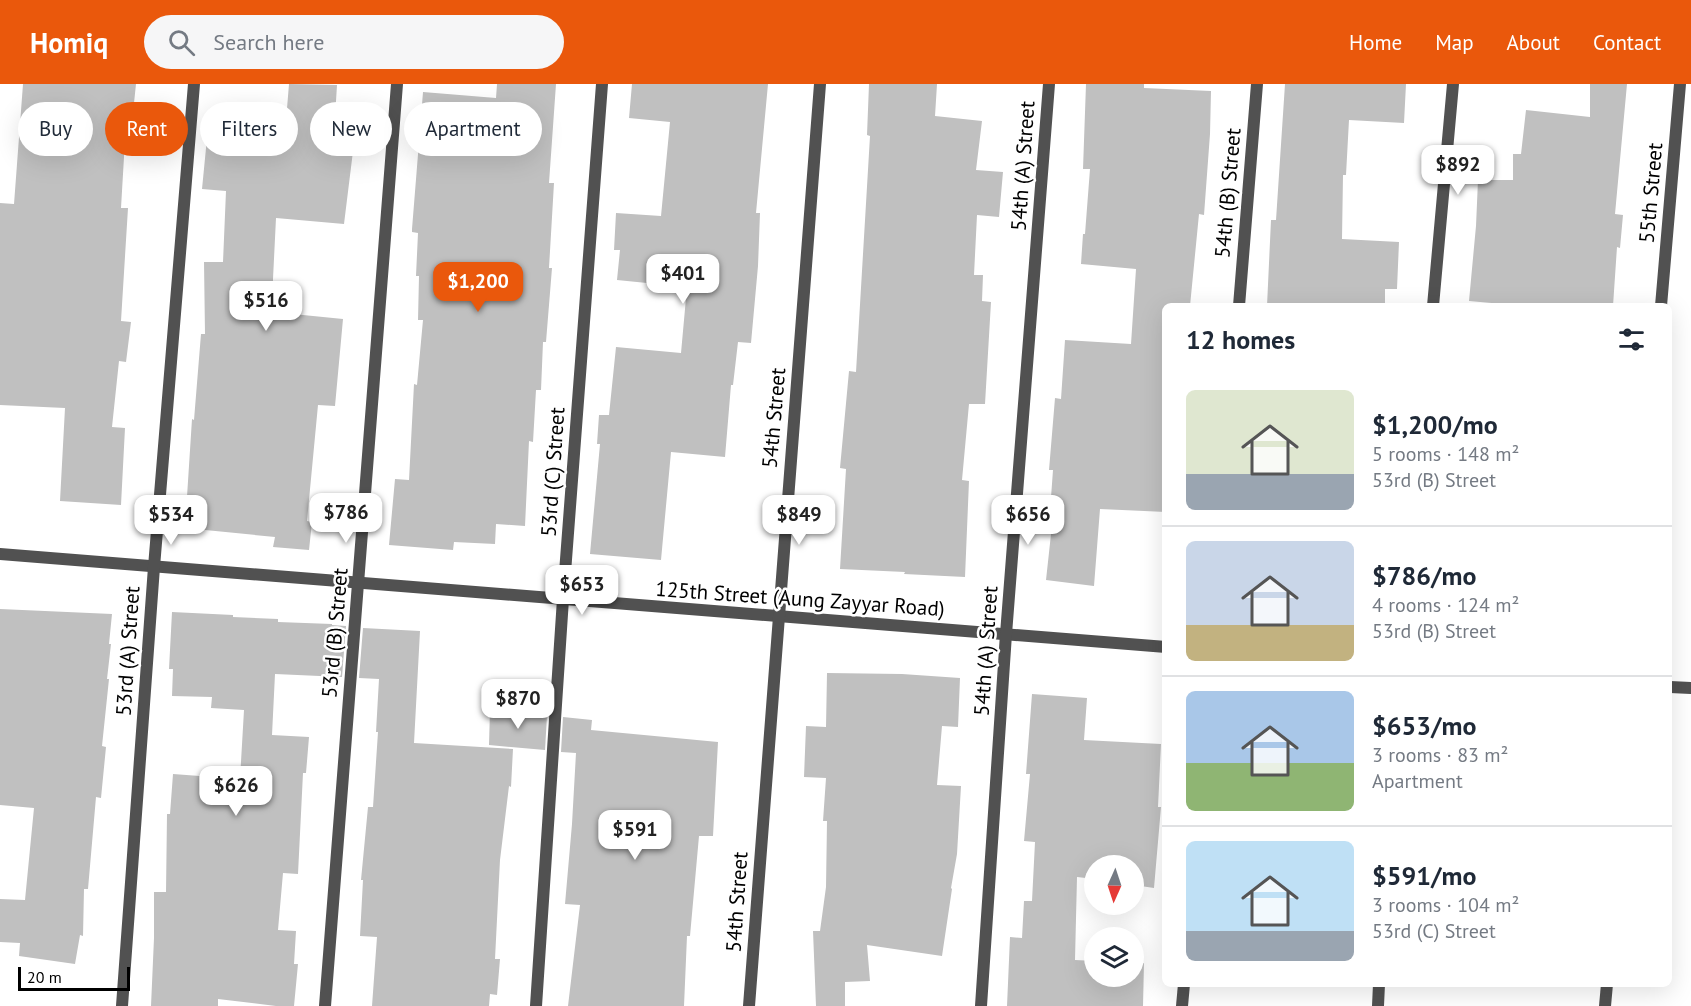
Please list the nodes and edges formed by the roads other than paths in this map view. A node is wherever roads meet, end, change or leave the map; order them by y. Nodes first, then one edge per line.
1 (194, 84) edge
2 (397, 84) edge
3 (602, 84) edge
4 (820, 84) edge
5 (1049, 84) edge
6 (1257, 84) edge
7 (1453, 84) edge
8 (1680, 84) edge
9 (1239, 303) edge
10 (1433, 303) edge
11 (1661, 303) edge
12 (0, 555) edge
13 (154, 567) junction
14 (358, 583) junction
15 (563, 599) junction
16 (778, 617) junction
17 (1006, 634) junction
18 (1162, 647) edge
19 (1672, 687) edge
20 (1691, 688) edge
21 (1184, 987) edge
22 (1379, 987) edge
23 (1607, 987) edge
24 (122, 1006) edge
25 (325, 1006) edge
26 (536, 1006) edge
27 (748, 1006) edge
28 (981, 1006) edge
29 (1182, 1006) edge
30 (1378, 1006) edge
31 (1605, 1006) edge

1 - 13 street, 53rd (A) Street
2 - 14 street, 53rd (B) Street
3 - 15 street, 53rd (C) Street
4 - 16 street, 54th Street
5 - 17 street, 54th (A) Street
6 - 9 street, 54th (B) Street
7 - 10 street
8 - 11 street, 55th Street
12 - 13 street, 125th Street (Aung Zayyar Road)
13 - 14 street, 125th Street (Aung Zayyar Road)
13 - 24 street, 53rd (A) Street
14 - 15 street, 125th Street (Aung Zayyar Road)
14 - 25 street, 53rd (B) Street
15 - 16 street, 125th Street (Aung Zayyar Road)
15 - 26 street, 53rd (C) Street
16 - 17 street, 125th Street (Aung Zayyar Road)
16 - 27 street, 54th Street
17 - 18 street, 125th Street (Aung Zayyar Road)
17 - 28 street, 54th (A) Street
19 - 20 street
21 - 29 street
22 - 30 street
23 - 31 street

